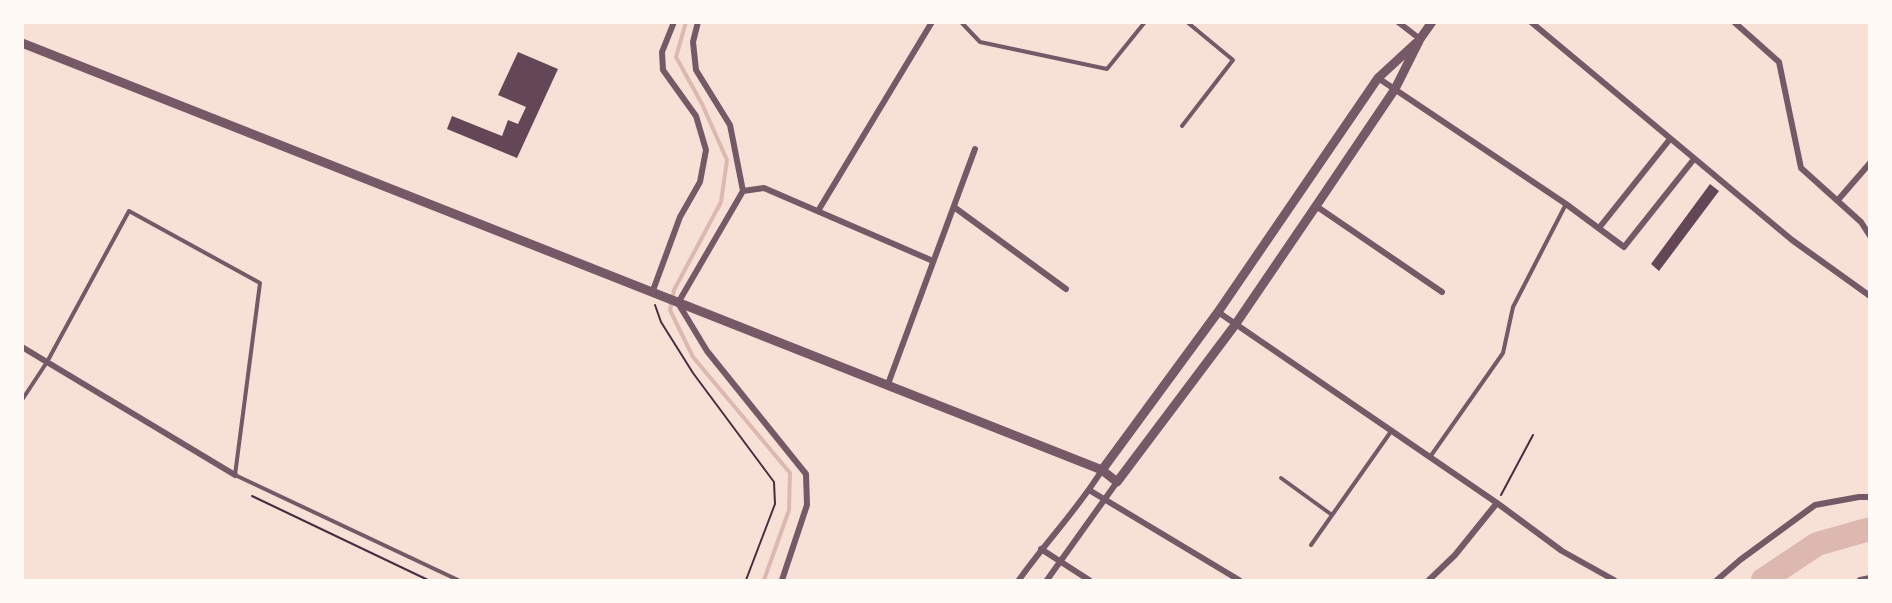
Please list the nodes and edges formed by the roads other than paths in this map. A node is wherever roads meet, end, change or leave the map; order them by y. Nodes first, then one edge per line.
1 (674, 22) edge
2 (698, 22) edge
3 (932, 22) edge
4 (961, 22) edge
5 (1145, 22) edge
6 (1187, 22) edge
7 (1398, 22) edge
8 (1431, 22) edge
9 (1531, 22) edge
10 (1734, 22) edge
11 (1420, 39) junction
12 (22, 43) edge
13 (1378, 78) junction
14 (1395, 89) junction
15 (1182, 126) dead end
16 (1670, 139) junction
17 (975, 148) dead end
18 (1694, 159) junction
19 (1869, 163) edge
20 (743, 191) junction
21 (1838, 200) junction
22 (1566, 204) junction
23 (1316, 206) junction
24 (954, 207) junction
25 (818, 211) junction
26 (1599, 228) junction
27 (1869, 236) edge
28 (933, 261) junction
29 (1066, 289) dead end
30 (1442, 292) dead end
31 (652, 294) junction
32 (1869, 296) edge
33 (677, 303) junction
34 (1218, 312) junction
35 (1235, 325) junction
36 (22, 347) edge
37 (47, 362) junction
38 (888, 384) junction
39 (22, 400) edge
40 (1392, 430) junction
41 (1430, 457) junction
42 (1102, 470) junction
43 (236, 475) junction
44 (1281, 478) dead end
45 (1118, 482) junction
46 (1089, 490) junction
47 (1869, 497) edge
48 (1104, 500) junction
49 (1497, 503) junction
50 (1332, 515) junction
51 (1311, 544) dead end
52 (1041, 549) junction
53 (1061, 562) junction
54 (1869, 578) edge
55 (458, 580) edge
56 (782, 580) edge
57 (1019, 580) edge
58 (1047, 580) edge
59 (1089, 580) edge
60 (1239, 580) edge
61 (1429, 580) edge
62 (1614, 580) edge
63 (1717, 580) edge
64 (1860, 580) edge

1 - 31 street
2 - 20 street
3 - 25 street
4 - 5 lane
6 - 15 lane
7 - 11 street
8 - 11 street
9 - 16 street
10 - 21 street
11 - 13 street
11 - 14 street
12 - 31 street
13 - 14 street
13 - 34 street
14 - 22 street
14 - 23 street
16 - 18 street
16 - 26 street
17 - 24 street
18 - 26 street
18 - 32 street
19 - 21 street
20 - 25 street
20 - 33 street
21 - 27 street
22 - 26 street
22 - 41 lane
23 - 30 street
23 - 35 street
24 - 28 street
24 - 29 street
25 - 28 street
28 - 38 street
31 - 33 street
33 - 38 street
33 - 56 street
34 - 35 street
34 - 42 street
35 - 40 street
35 - 45 street
36 - 37 street
37 - 39 lane
37 - 43 street
37 - 43 lane
38 - 42 street
40 - 41 street
40 - 50 lane
41 - 49 street
42 - 45 street
42 - 46 street
43 - 55 lane
44 - 50 lane
45 - 48 street
46 - 48 street
46 - 52 street
47 - 63 street
48 - 53 street
48 - 60 street
49 - 61 street
49 - 62 street
50 - 51 lane
52 - 53 street
52 - 57 street
53 - 58 street
53 - 59 street
54 - 64 street

